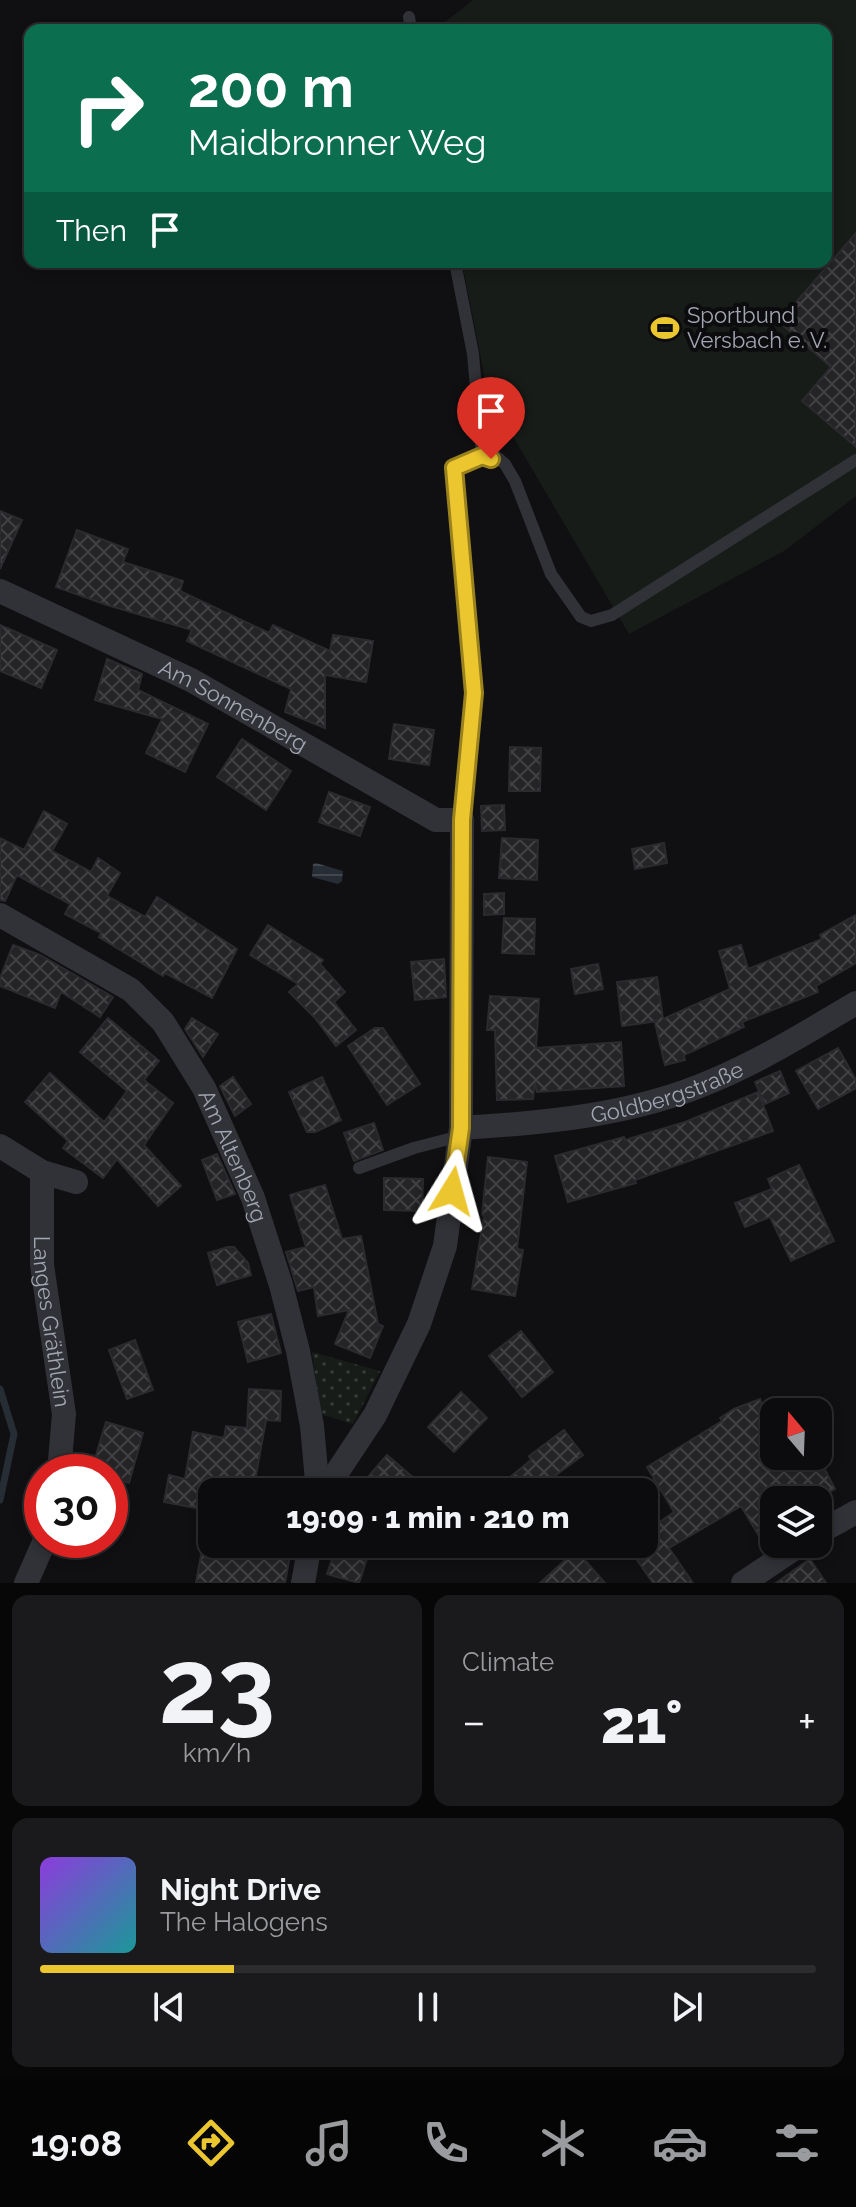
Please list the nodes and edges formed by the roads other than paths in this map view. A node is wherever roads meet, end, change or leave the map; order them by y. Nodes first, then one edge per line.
1 (456, 268) edge
2 (482, 456) junction
3 (856, 460) edge
4 (0, 591) edge
5 (462, 820) junction
6 (0, 915) edge
7 (856, 1003) edge
8 (461, 1132) junction
9 (0, 1146) edge
10 (359, 1168) dead end
11 (42, 1172) junction
12 (76, 1182) dead end
13 (61, 1454) edge
14 (319, 1478) edge
15 (331, 1478) edge
16 (856, 1512) edge
17 (832, 1525) edge
18 (37, 1558) edge
19 (307, 1558) edge
20 (780, 1558) edge
21 (26, 1583) edge
22 (303, 1583) edge
23 (743, 1583) edge

1 - 2 lane
2 - 3 lane
2 - 5 lane
4 - 5 street, Am Sonnenberg
5 - 8 street
6 - 14 street, Am Altenberg
7 - 8 street, Goldbergstraße
8 - 10 lane
8 - 15 street
9 - 11 street
11 - 12 street
11 - 13 street, Langes Gräthlein
16 - 17 street
18 - 21 street
19 - 22 street
20 - 23 street

